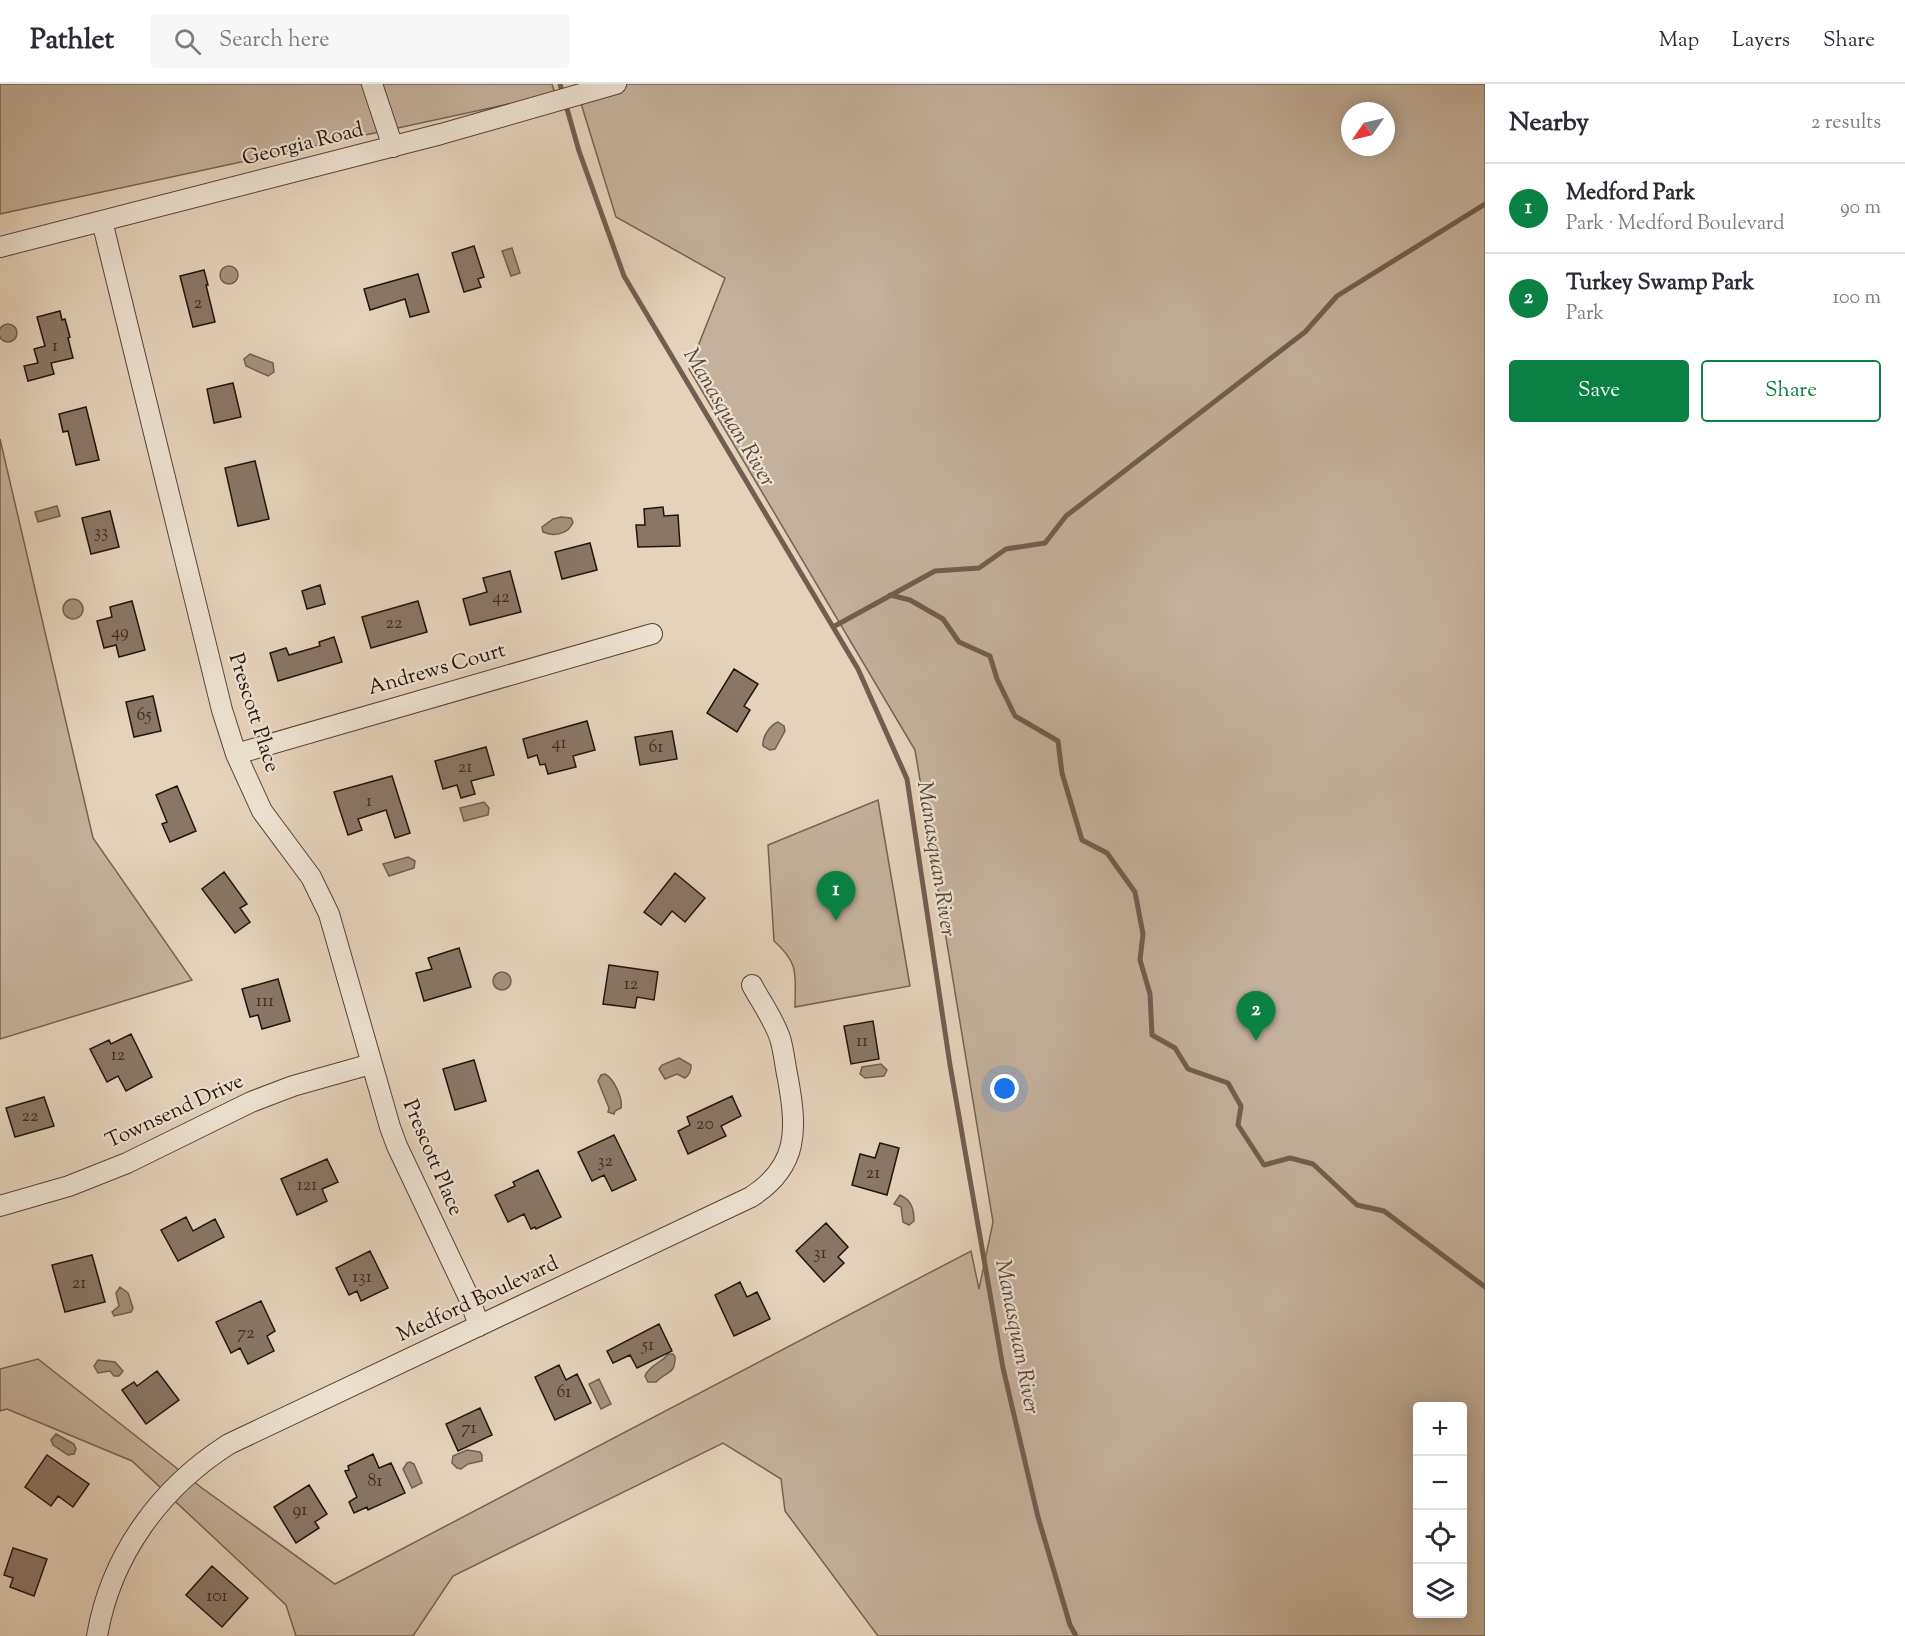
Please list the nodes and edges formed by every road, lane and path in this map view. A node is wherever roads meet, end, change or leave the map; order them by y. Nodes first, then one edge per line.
1 (372, 84) edge
2 (616, 84) edge
3 (393, 147) junction
4 (102, 222) junction
5 (0, 247) edge
6 (652, 634) dead end
7 (236, 754) junction
8 (752, 985) dead end
9 (371, 1064) junction
10 (0, 1206) edge
11 (479, 1326) junction
12 (97, 1636) edge

1 - 3 street
2 - 3 street, Georgia Road
3 - 4 street, Georgia Road
4 - 5 street, Georgia Road
4 - 7 street, Prescott Place
6 - 7 street, Andrews Court
7 - 9 street, Prescott Place
8 - 11 street, Medford Boulevard
9 - 10 street, Townsend Drive
9 - 11 street, Prescott Place
11 - 12 street, Medford Boulevard

